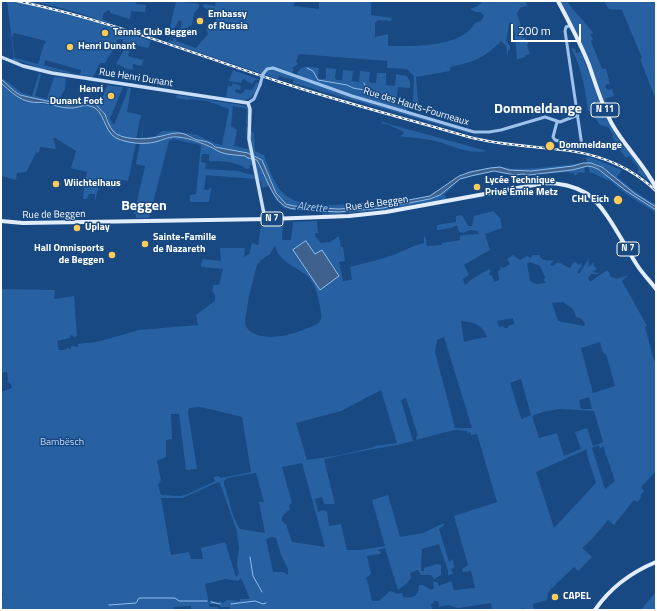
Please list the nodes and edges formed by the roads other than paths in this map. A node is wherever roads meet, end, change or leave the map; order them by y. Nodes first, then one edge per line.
1 (558, 1) edge
2 (571, 25) junction
3 (1, 57) edge
4 (248, 103) junction
5 (578, 115) junction
6 (557, 122) junction
7 (656, 188) edge
8 (265, 219) junction
9 (1, 221) edge
10 (656, 288) edge
11 (656, 562) edge
12 (595, 610) edge

1 - 2 main road, N 11
2 - 5 street
2 - 7 main road, N 11
3 - 4 main road, Rue Henri Dunant
4 - 6 street, Rue des Hauts-Fourneaux, bridge
4 - 8 main road
5 - 6 street, Rue des Hauts-Fourneaux
5 - 6 street
8 - 9 main road, Rue de Beggen / N 7
8 - 10 main road, Rue de Beggen / N 7
11 - 12 main road

